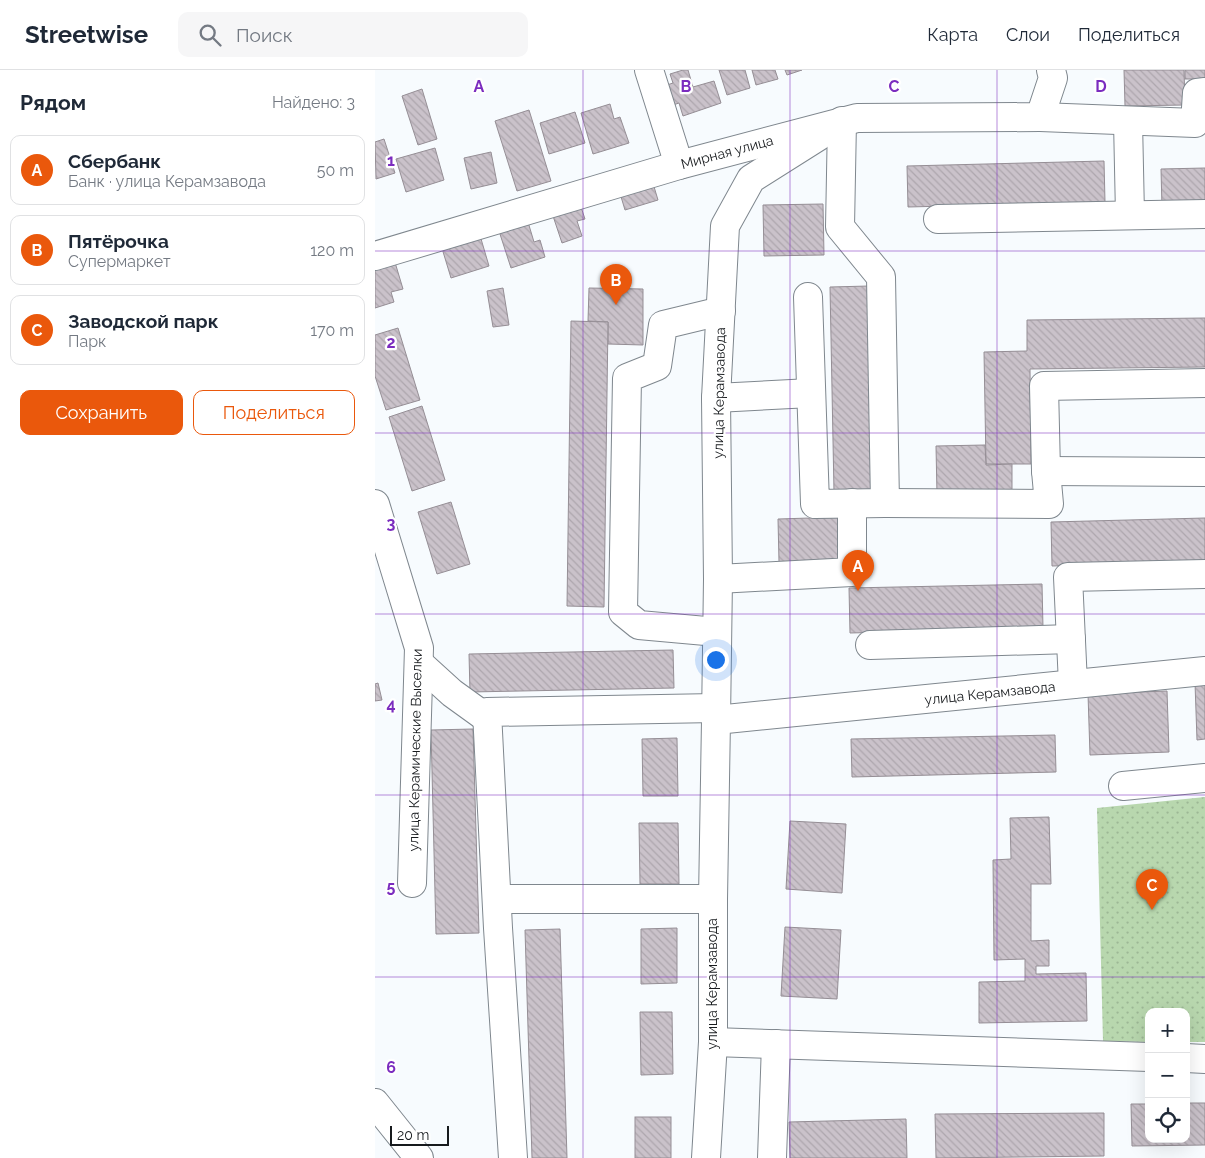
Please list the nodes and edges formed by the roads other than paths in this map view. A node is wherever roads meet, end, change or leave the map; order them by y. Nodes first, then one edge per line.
1 (649, 70) edge
2 (1051, 70) edge
3 (1205, 92) edge
4 (1040, 117) junction
5 (842, 121) junction
6 (1128, 121) junction
7 (679, 165) junction
8 (1205, 214) edge
9 (1131, 215) junction
10 (938, 219) dead end
11 (375, 256) edge
12 (808, 297) dead end
13 (721, 311) junction
14 (1205, 383) edge
15 (811, 393) junction
16 (716, 398) junction
17 (1046, 471) junction
18 (1205, 472) edge
19 (852, 503) junction
20 (885, 503) junction
21 (375, 504) edge
22 (1205, 574) edge
23 (718, 579) junction
24 (717, 632) junction
25 (1071, 639) junction
26 (870, 645) dead end
27 (419, 663) junction
28 (1205, 671) edge
29 (1073, 684) junction
30 (716, 714) junction
31 (488, 719) junction
32 (1205, 778) edge
33 (1123, 786) dead end
34 (412, 882) dead end
35 (497, 899) junction
36 (713, 899) junction
37 (713, 1042) junction
38 (776, 1044) junction
39 (1145, 1057) edge
40 (1190, 1058) edge
41 (1205, 1059) edge
42 (375, 1103) edge
43 (419, 1158) edge
44 (513, 1158) edge
45 (706, 1158) edge
46 (772, 1158) edge

1 - 7 street
2 - 4 street
3 - 6 street, Мирная улица
4 - 5 street, Мирная улица
4 - 6 street, Мирная улица
5 - 7 street, Мирная улица
5 - 13 street, улица Керамзавода
5 - 20 street
6 - 9 street
7 - 11 street, Мирная улица
8 - 9 street
9 - 10 street
12 - 15 street
13 - 16 street, улица Керамзавода
13 - 24 street
14 - 17 street
15 - 16 street
15 - 19 street
16 - 23 street, улица Керамзавода
17 - 18 street
17 - 20 street
19 - 20 street
19 - 23 street
21 - 27 street, улица Керамические Выселки
22 - 25 street
23 - 24 street, улица Керамзавода
24 - 30 street, улица Керамзавода
25 - 26 street
25 - 29 street
27 - 31 street
27 - 34 street, улица Керамические Выселки
28 - 29 street, улица Керамзавода
29 - 30 street, улица Керамзавода
30 - 31 street
30 - 36 street, улица Керамзавода
31 - 35 street
32 - 33 street
35 - 36 street
35 - 44 street
36 - 37 street, улица Керамзавода
37 - 38 street
37 - 45 street, улица Керамзавода
38 - 39 street
38 - 46 street
40 - 41 street
42 - 43 street

